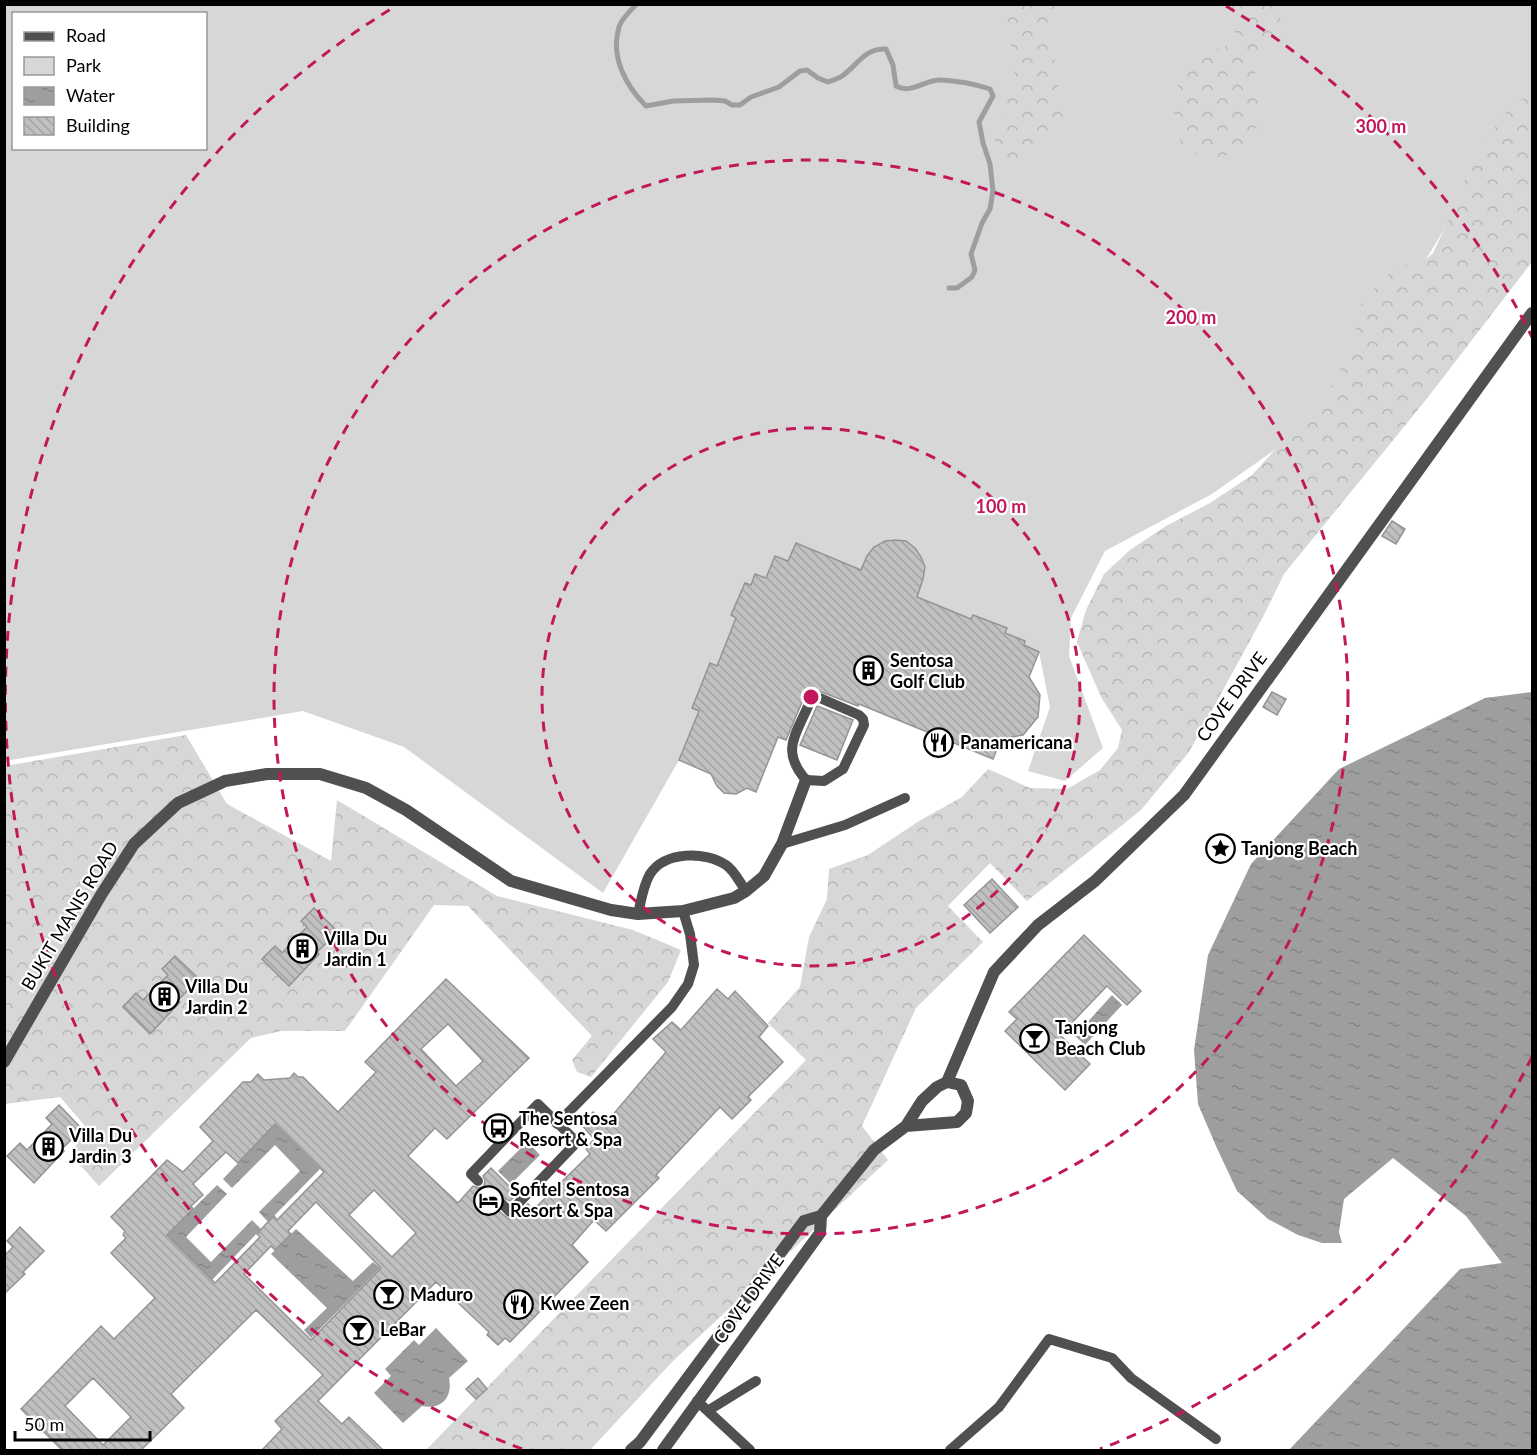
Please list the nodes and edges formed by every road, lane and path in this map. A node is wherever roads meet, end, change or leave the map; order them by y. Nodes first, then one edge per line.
1 (1533, 313) edge
2 (806, 780) junction
3 (906, 798) dead end
4 (782, 844) junction
5 (746, 891) junction
6 (683, 911) junction
7 (638, 914) junction
8 (4, 1062) edge
9 (947, 1082) junction
10 (557, 1124) junction
11 (906, 1126) junction
12 (478, 1181) dead end
13 (502, 1204) dead end
14 (821, 1216) junction
15 (756, 1381) dead end
16 (680, 1389) junction
17 (697, 1401) junction
18 (709, 1410) junction
19 (1216, 1439) dead end
20 (631, 1450) edge
21 (663, 1450) edge
22 (750, 1450) edge
23 (950, 1450) edge

1 - 9 street, COVE DRIVE
2 - 2 lane
2 - 4 street, BUKIT MANIS ROAD
3 - 4 lane
4 - 5 street, BUKIT MANIS ROAD
5 - 6 street, BUKIT MANIS ROAD
5 - 7 lane
6 - 7 street, BUKIT MANIS ROAD
6 - 10 lane
7 - 8 street, BUKIT MANIS ROAD
9 - 11 street, COVE DRIVE
9 - 11 street
10 - 12 lane
10 - 13 lane
11 - 14 street, COVE DRIVE
14 - 16 street, COVE DRIVE
14 - 17 street, COVE DRIVE
15 - 18 lane
16 - 17 street
16 - 20 street, COVE DRIVE
17 - 18 lane
17 - 21 street, COVE DRIVE
18 - 22 lane
19 - 23 lane

